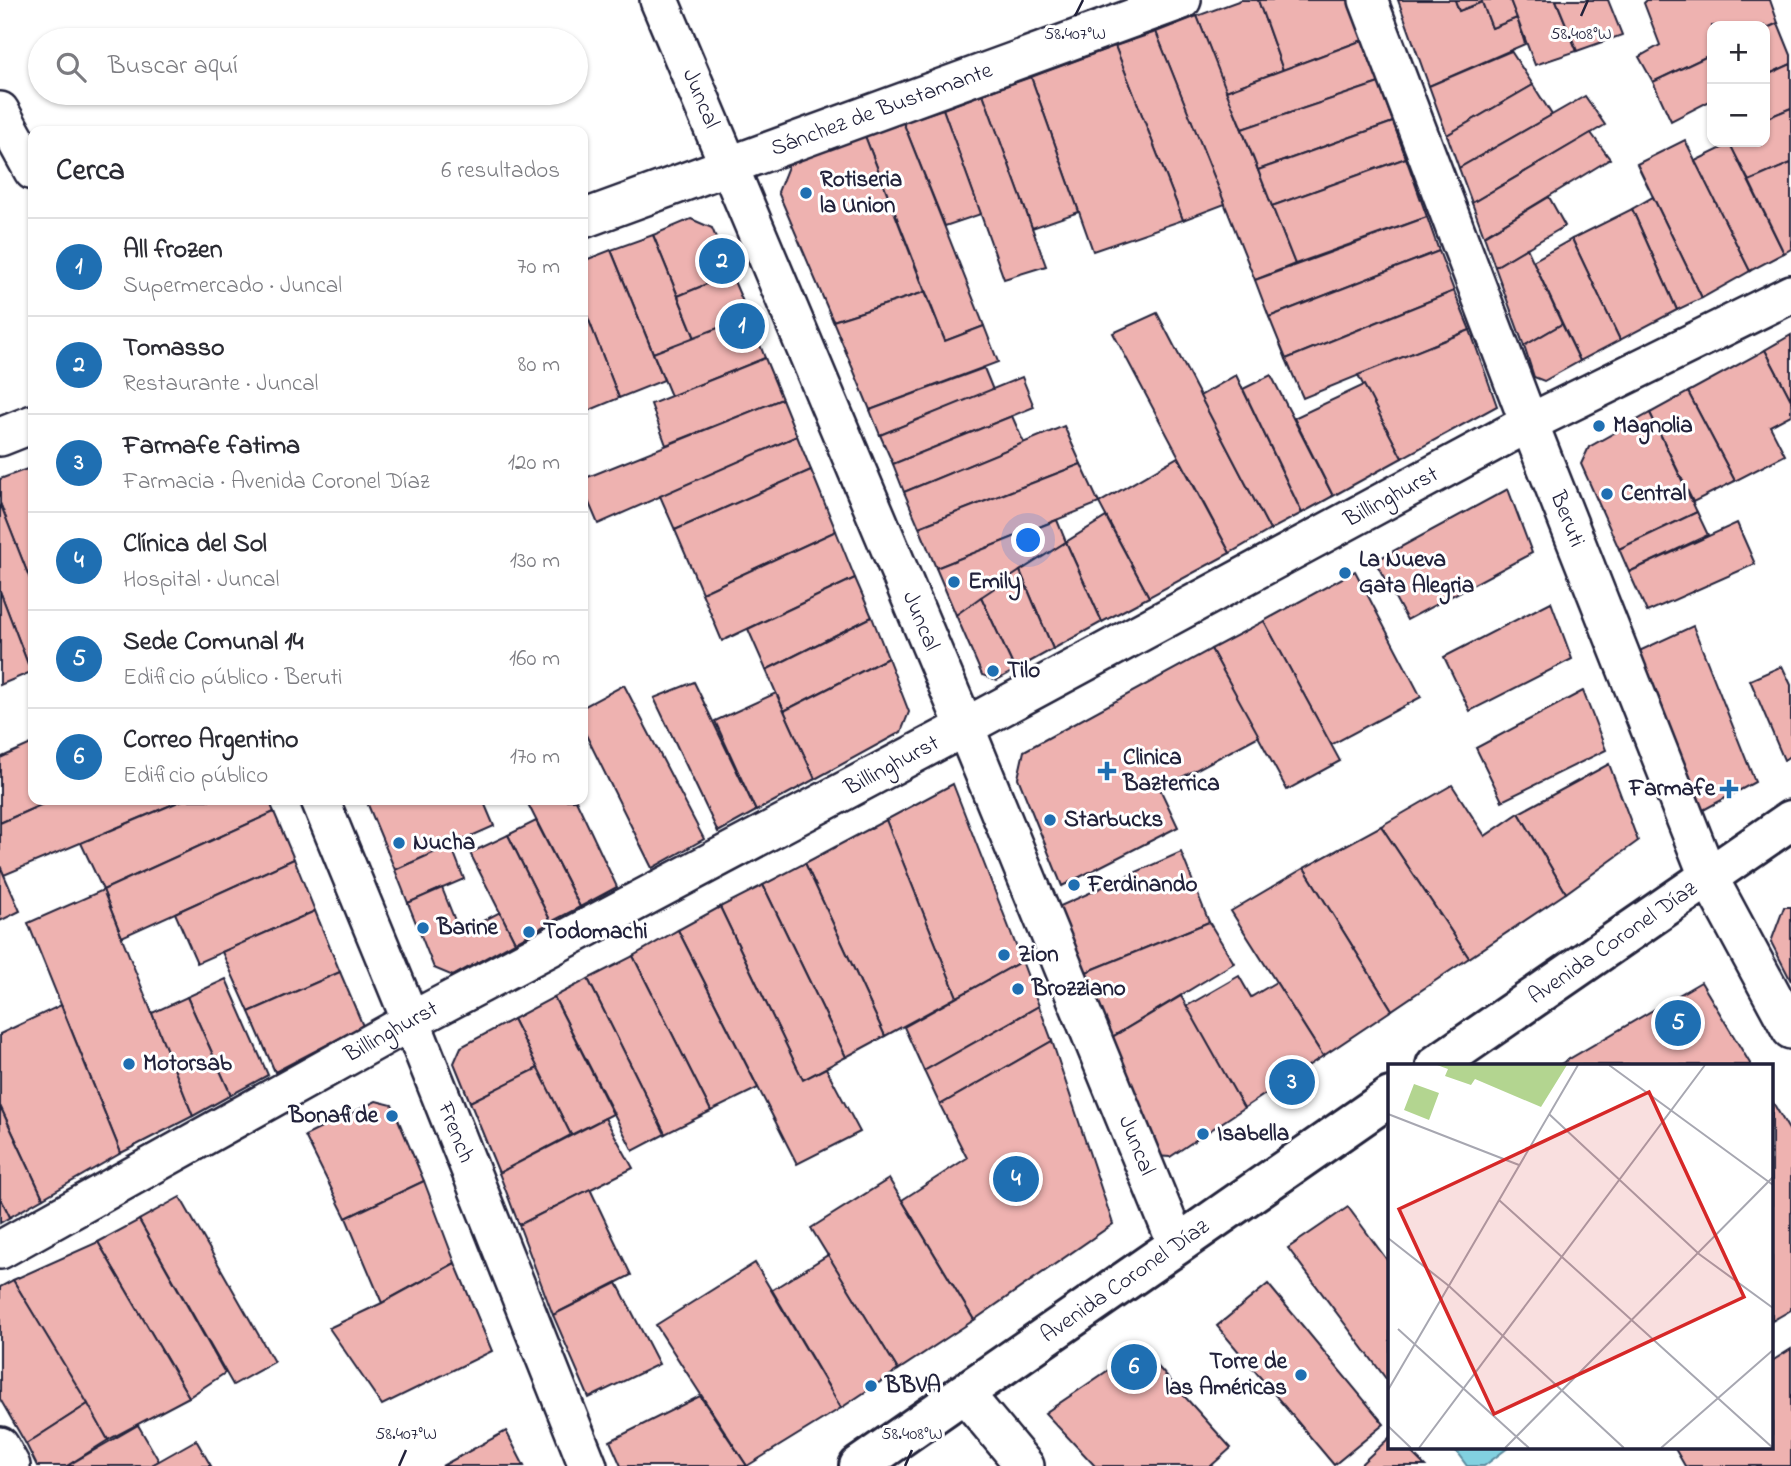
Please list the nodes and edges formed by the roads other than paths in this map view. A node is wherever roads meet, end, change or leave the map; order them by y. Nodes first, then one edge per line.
1 (659, 0) edge
2 (1182, 0) edge
3 (1368, 0) edge
4 (0, 111) edge
5 (28, 162) edge
6 (729, 164) junction
7 (588, 217) edge
8 (1791, 294) edge
9 (1529, 423) junction
10 (28, 426) edge
11 (0, 437) edge
12 (965, 727) junction
13 (322, 805) edge
14 (1791, 820) edge
15 (1708, 876) junction
16 (411, 1021) junction
17 (1791, 1030) edge
18 (1437, 1064) edge
19 (1388, 1098) edge
20 (1177, 1245) junction
21 (0, 1250) edge
22 (964, 1393) junction
23 (0, 1446) edge
24 (11, 1466) edge
25 (588, 1466) edge
26 (859, 1466) edge
27 (1025, 1466) edge

1 - 6 street, Juncal
2 - 6 street, Sánchez de Bustamante
3 - 9 street, Beruti
4 - 5 street
6 - 7 street, Sánchez de Bustamante
6 - 12 street, Juncal
8 - 9 street, Billinghurst
9 - 12 street, Billinghurst
9 - 15 street, Beruti
10 - 11 street
12 - 16 street, Billinghurst
12 - 20 street, Juncal
13 - 16 street, French
14 - 15 main road, Avenida Coronel Díaz
15 - 17 street, Beruti
15 - 18 main road, Avenida Coronel Díaz
16 - 21 street, Billinghurst
16 - 25 street, French
19 - 20 main road, Avenida Coronel Díaz
20 - 22 main road, Avenida Coronel Díaz
22 - 26 main road, Avenida Coronel Díaz
22 - 27 street
23 - 24 street

